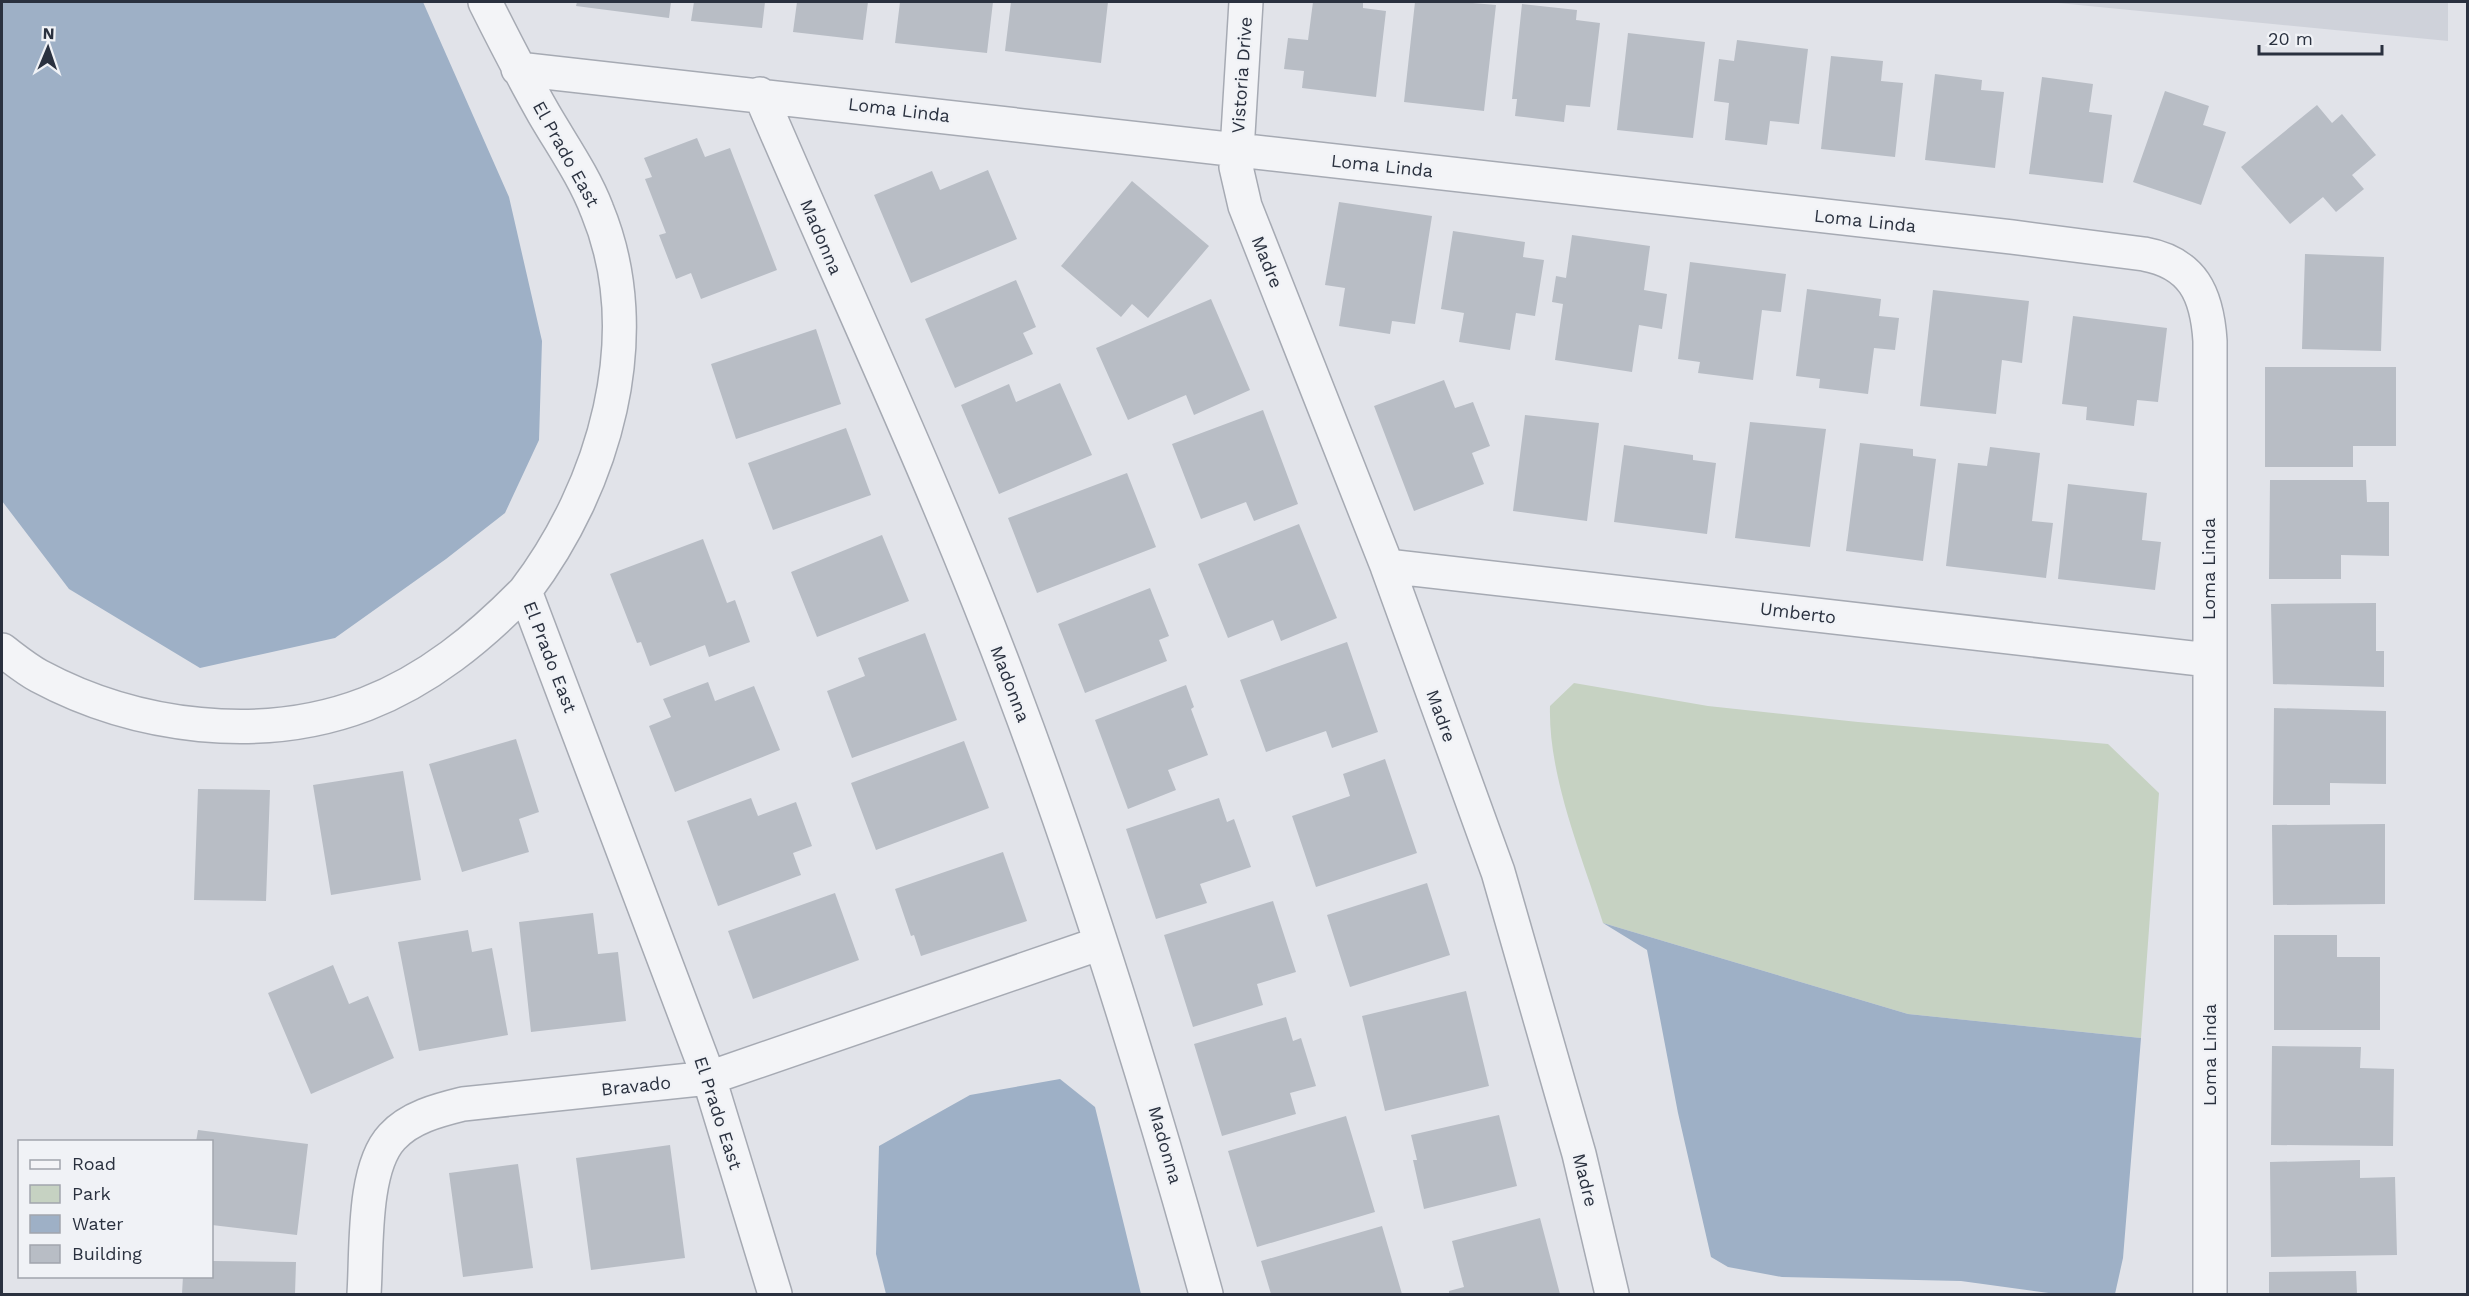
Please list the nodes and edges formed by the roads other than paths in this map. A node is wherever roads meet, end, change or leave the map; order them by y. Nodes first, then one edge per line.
1 (485, 2) edge
2 (1246, 2) edge
3 (518, 69) junction
4 (760, 94) junction
5 (1237, 149) junction
6 (1387, 566) junction
7 (525, 591) junction
8 (2, 650) edge
9 (2209, 660) junction
10 (1101, 943) junction
11 (709, 1078) junction
12 (364, 1294) edge
13 (775, 1294) edge
14 (1206, 1294) edge
15 (1612, 1294) edge
16 (2210, 1294) edge

1 - 3 street, El Prado East
2 - 5 street, Vistoria Drive
3 - 4 street, Loma Linda
3 - 7 street, El Prado East
4 - 5 street, Loma Linda
4 - 10 street, Madonna
5 - 6 street, Madre
5 - 9 street, Loma Linda
6 - 9 street, Umberto
6 - 15 street, Madre
7 - 8 street
7 - 11 street, El Prado East
9 - 16 street, Loma Linda
10 - 11 street, Bravado
10 - 14 street, Madonna
11 - 12 street, Bravado
11 - 13 street, El Prado East

